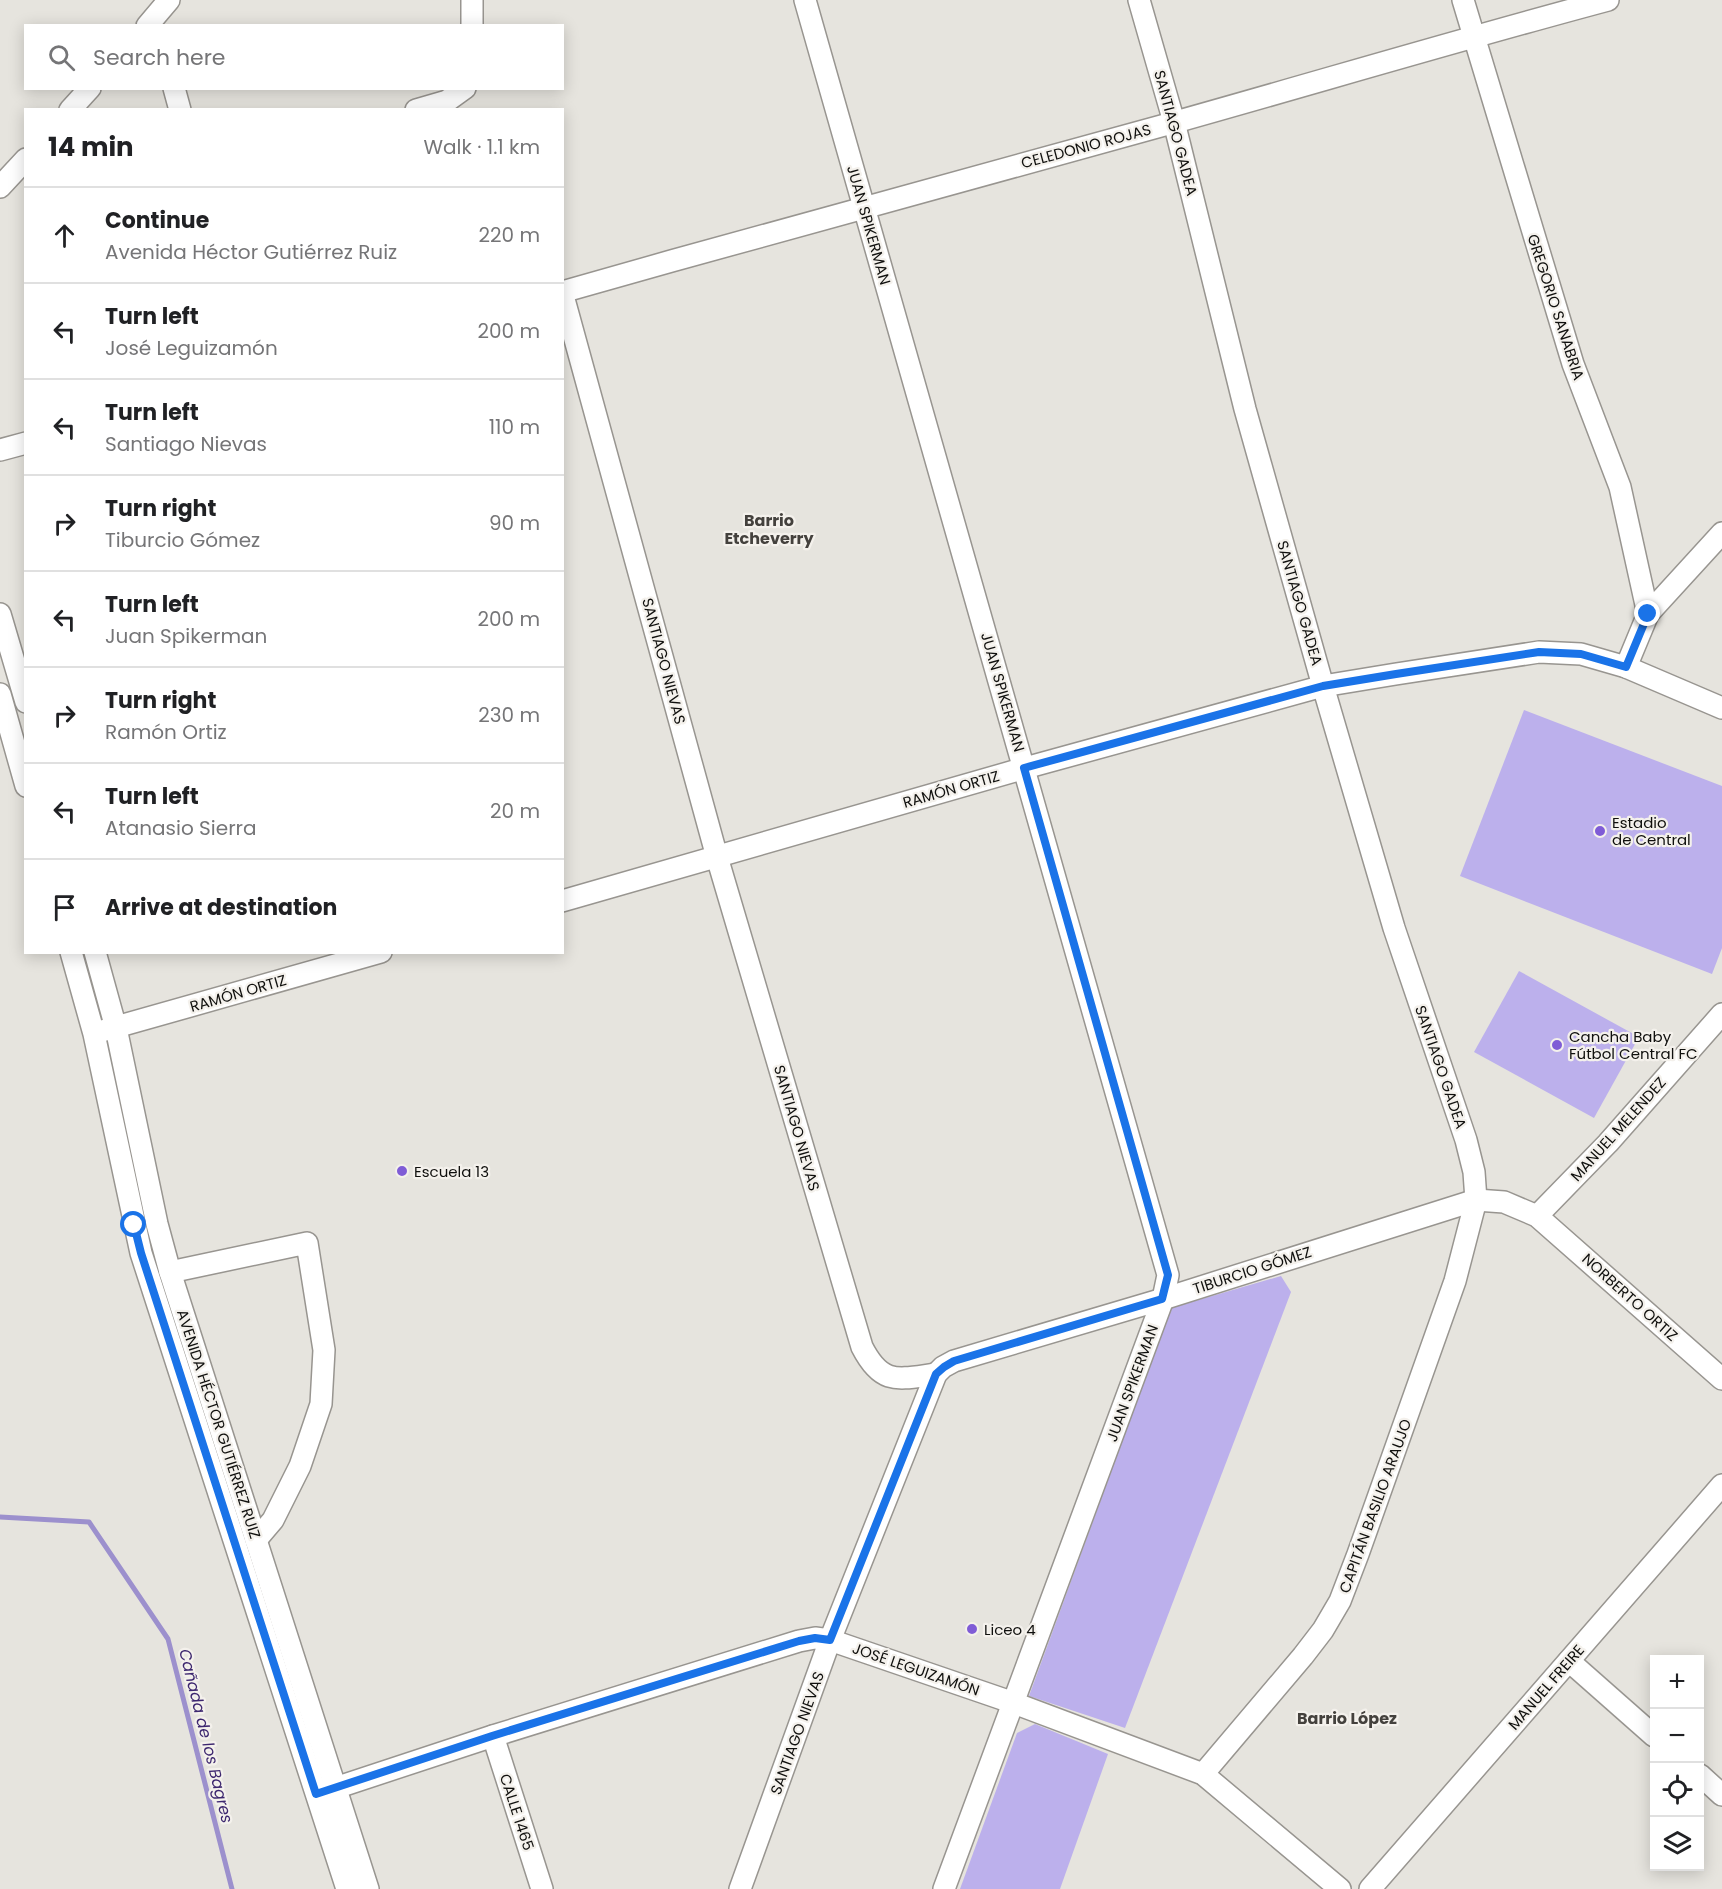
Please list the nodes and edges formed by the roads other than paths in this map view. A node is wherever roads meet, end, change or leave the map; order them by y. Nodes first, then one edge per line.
1 (170, 0) edge
2 (472, 0) edge
3 (805, 0) edge
4 (1139, 0) edge
5 (1463, 0) edge
6 (1608, 0) edge
7 (149, 24) edge
8 (472, 24) edge
9 (1472, 36) junction
10 (88, 90) edge
11 (175, 90) edge
12 (462, 90) edge
13 (72, 108) edge
14 (179, 108) edge
15 (423, 108) edge
16 (1174, 122) junction
17 (24, 161) edge
18 (0, 187) edge
19 (863, 206) junction
20 (564, 291) edge
21 (564, 299) edge
22 (24, 444) edge
23 (0, 450) edge
24 (1722, 533) edge
25 (0, 614) edge
26 (1648, 614) junction
27 (1626, 667) junction
28 (1323, 686) junction
29 (0, 694) edge
30 (24, 695) edge
31 (1722, 708) edge
32 (1024, 768) junction
33 (24, 779) edge
34 (717, 856) junction
35 (564, 900) edge
36 (72, 954) edge
37 (96, 954) edge
38 (374, 954) edge
39 (1722, 1014) edge
40 (116, 1028) junction
41 (94, 1034) junction
42 (1476, 1200) junction
43 (1537, 1216) junction
44 (170, 1272) junction
45 (1162, 1299) junction
46 (936, 1374) junction
47 (1722, 1379) edge
48 (1722, 1485) edge
49 (256, 1540) junction
50 (830, 1640) junction
51 (1569, 1661) junction
52 (1014, 1702) junction
53 (1650, 1732) edge
54 (492, 1736) junction
55 (1203, 1774) junction
56 (1704, 1779) edge
57 (326, 1791) junction
58 (1722, 1795) edge
59 (346, 1889) edge
60 (368, 1889) edge
61 (542, 1889) edge
62 (740, 1889) edge
63 (944, 1889) edge
64 (1340, 1889) edge
65 (1370, 1889) edge

1 - 7 street
2 - 8 street
3 - 19 street, JUAN SPIKERMAN
4 - 16 street, SANTIAGO GADEA
5 - 9 street, GREGORIO SANABRIA
6 - 9 street, CELEDONIO ROJAS
9 - 16 street, CELEDONIO ROJAS
9 - 26 street, GREGORIO SANABRIA
10 - 13 street
11 - 14 street
12 - 15 street
16 - 19 street, CELEDONIO ROJAS
16 - 28 street, SANTIAGO GADEA
17 - 18 street
19 - 20 street, CELEDONIO ROJAS
19 - 32 street, JUAN SPIKERMAN
21 - 34 street, SANTIAGO NIEVAS
22 - 23 street
24 - 26 street
25 - 30 street
26 - 27 street
27 - 28 street, RAMÓN ORTIZ
27 - 31 street, RAMÓN ORTIZ
28 - 32 street, RAMÓN ORTIZ
28 - 42 street, SANTIAGO GADEA
29 - 33 street
32 - 34 street, RAMÓN ORTIZ
32 - 45 street, JUAN SPIKERMAN
34 - 35 street, RAMÓN ORTIZ
34 - 46 street, SANTIAGO NIEVAS
36 - 41 street, AVENIDA HÉCTOR GUTIÉRREZ RUIZ
37 - 40 street, AVENIDA HÉCTOR GUTIÉRREZ RUIZ
38 - 40 street, RAMÓN ORTIZ
39 - 43 street, MANUEL MELENDEZ
40 - 41 street, RAMÓN ORTIZ
40 - 44 street, AVENIDA HÉCTOR GUTIÉRREZ RUIZ
41 - 57 street, AVENIDA HÉCTOR GUTIÉRREZ RUIZ
42 - 43 street, TIBURCIO GÓMEZ
42 - 45 street, TIBURCIO GÓMEZ
42 - 55 street, CAPITÁN BASILIO ARAUJO
43 - 47 street, NORBERTO ORTIZ
44 - 49 street, AVENIDA HÉCTOR GUTIÉRREZ RUIZ
44 - 49 street
45 - 46 street, TIBURCIO GÓMEZ
45 - 52 street, JUAN SPIKERMAN
46 - 50 street, SANTIAGO NIEVAS
48 - 51 street, MANUEL FREIRE
49 - 57 street, AVENIDA HÉCTOR GUTIÉRREZ RUIZ
50 - 52 street, JOSÉ LEGUIZAMÓN
50 - 54 street, JOSÉ LEGUIZAMÓN
50 - 62 street, SANTIAGO NIEVAS
51 - 53 street
51 - 65 street, MANUEL FREIRE
52 - 55 street, JOSÉ LEGUIZAMÓN
52 - 63 street, JUAN SPIKERMAN
54 - 57 street, JOSÉ LEGUIZAMÓN
54 - 61 street, CALLE 1465
55 - 64 street, JOSÉ LEGUIZAMÓN
56 - 58 street
57 - 59 street, AVENIDA HÉCTOR GUTIÉRREZ RUIZ
57 - 60 street, AVENIDA HÉCTOR GUTIÉRREZ RUIZ

